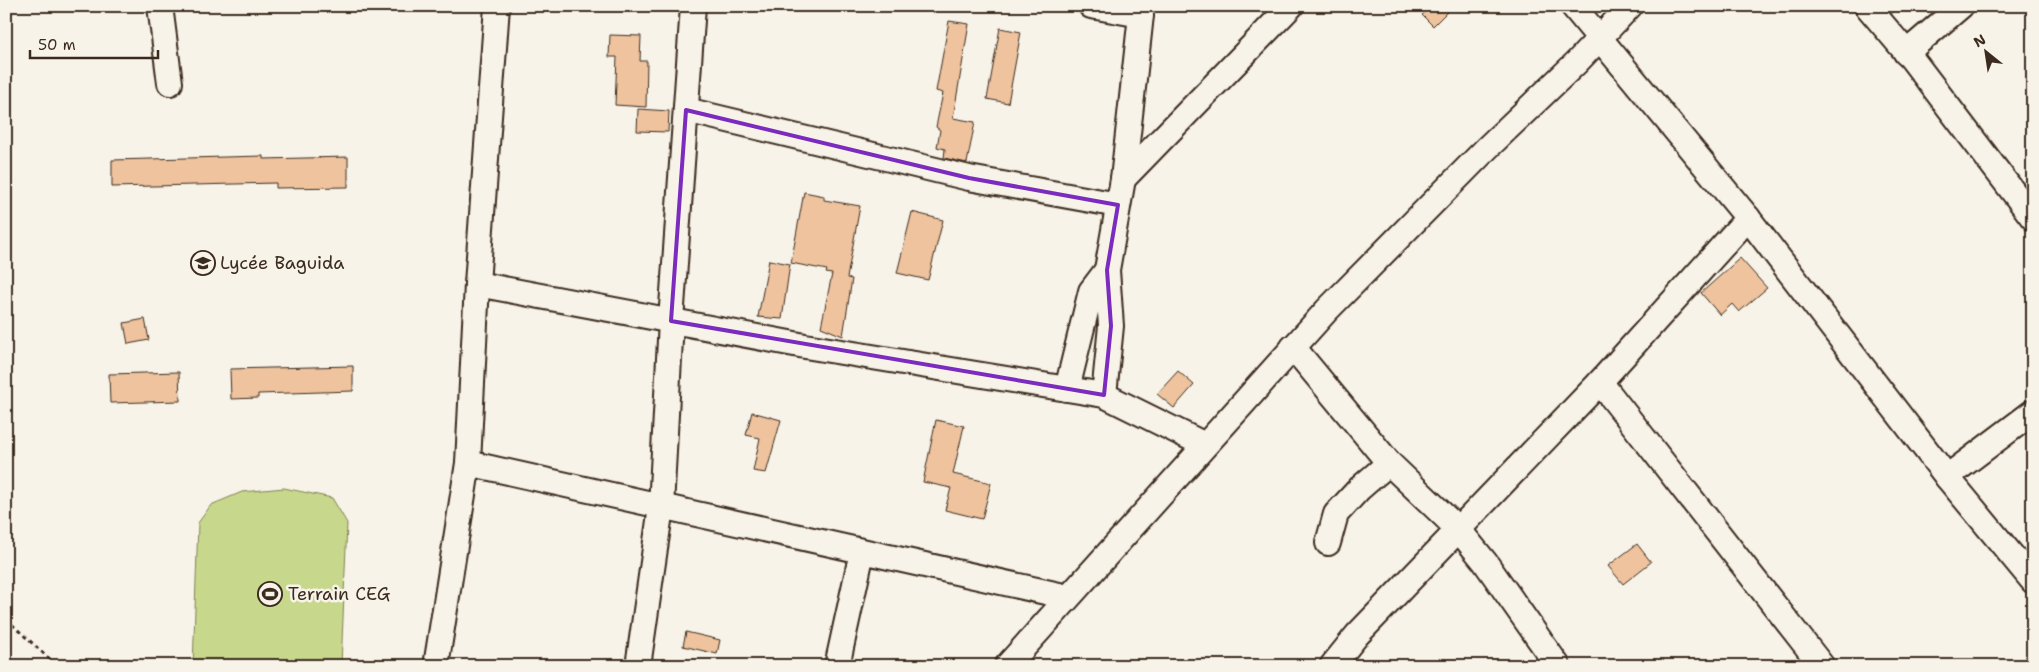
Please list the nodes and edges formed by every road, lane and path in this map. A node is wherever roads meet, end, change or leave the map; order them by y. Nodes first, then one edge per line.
1 (160, 6) edge
2 (497, 6) edge
3 (693, 6) edge
4 (1092, 6) edge
5 (1291, 6) edge
6 (1573, 6) edge
7 (1630, 6) edge
8 (1867, 6) edge
9 (1961, 6) edge
10 (1140, 11) edge
11 (1600, 39) junction
12 (1906, 52) junction
13 (170, 83) dead end
14 (686, 110) junction
15 (1123, 179) junction
16 (1118, 205) junction
17 (1748, 218) junction
18 (2033, 218) edge
19 (1107, 270) junction
20 (477, 284) junction
21 (671, 321) junction
22 (1292, 347) junction
23 (1600, 382) junction
24 (1067, 389) junction
25 (1104, 395) junction
26 (2033, 412) edge
27 (1205, 445) junction
28 (468, 463) junction
29 (1389, 463) junction
30 (1948, 477) junction
31 (661, 507) junction
32 (1459, 530) junction
33 (1328, 543) dead end
34 (862, 552) junction
35 (2033, 581) edge
36 (1068, 598) junction
37 (6, 619) edge
38 (56, 665) edge
39 (436, 666) edge
40 (638, 666) edge
41 (837, 666) edge
42 (1007, 666) edge
43 (1332, 666) edge
44 (1558, 666) edge
45 (1822, 666) edge

1 - 13 street
2 - 20 street
3 - 14 street
4 - 10 street
5 - 15 street
6 - 11 street
7 - 11 street
8 - 12 street
9 - 12 street
10 - 15 street
11 - 17 street
11 - 22 street
12 - 18 street
14 - 16 street
14 - 21 street
15 - 16 street
16 - 19 street
17 - 23 street
17 - 30 street
19 - 24 street
19 - 25 street
20 - 21 street
20 - 28 street
21 - 24 street
21 - 31 street
22 - 27 street
22 - 29 street
23 - 32 street
23 - 45 street
24 - 25 street
25 - 27 street
26 - 30 street
27 - 36 street
28 - 31 street
28 - 39 street
29 - 32 street
29 - 33 street
30 - 35 street
31 - 34 street
31 - 40 street
32 - 43 street
32 - 44 street
34 - 36 street
34 - 41 street
36 - 42 street
37 - 38 path

